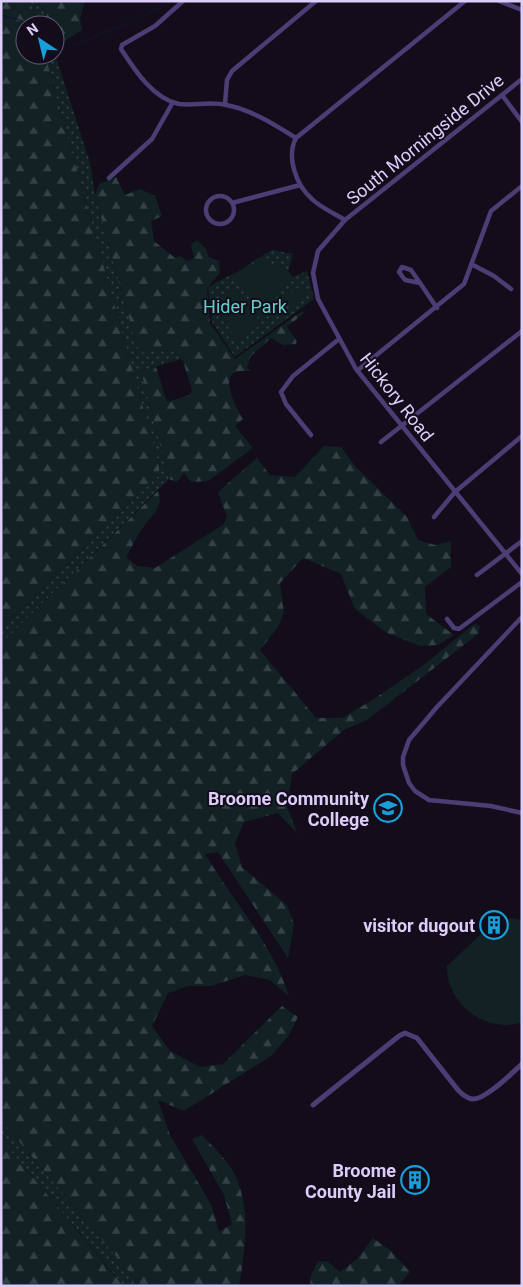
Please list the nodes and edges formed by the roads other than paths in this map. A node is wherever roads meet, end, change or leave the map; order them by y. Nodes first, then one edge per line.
1 (183, 1) edge
2 (316, 1) edge
3 (465, 1) edge
4 (499, 1) edge
5 (522, 10) edge
6 (522, 79) edge
7 (502, 95) junction
8 (173, 102) junction
9 (225, 104) junction
10 (522, 122) edge
11 (296, 138) junction
12 (109, 178) dead end
13 (300, 185) junction
14 (520, 187) edge
15 (522, 193) edge
16 (232, 203) junction
17 (345, 220) junction
18 (473, 265) junction
19 (420, 283) junction
20 (511, 289) dead end
21 (437, 308) junction
22 (522, 331) edge
23 (339, 339) junction
24 (358, 370) junction
25 (402, 427) junction
26 (311, 436) dead end
27 (522, 436) edge
28 (381, 442) dead end
29 (455, 492) junction
30 (434, 517) dead end
31 (522, 541) edge
32 (505, 554) junction
33 (522, 574) edge
34 (477, 575) dead end
35 (522, 582) edge
36 (522, 617) edge
37 (448, 619) dead end
38 (522, 813) edge
39 (522, 1064) edge
40 (313, 1105) dead end

1 - 8 street
2 - 9 street
3 - 11 street
4 - 5 street
6 - 7 street, South Morningside Drive
7 - 10 street
7 - 17 street, South Morningside Drive
8 - 9 street
8 - 12 street
9 - 11 street
11 - 13 street
13 - 16 street
13 - 17 street
14 - 15 street
14 - 18 street
16 - 16 street
17 - 23 street, Hickory Road
18 - 20 street
18 - 21 street
19 - 19 street
19 - 21 street
21 - 24 street
22 - 25 street
23 - 24 street, Hickory Road
23 - 26 street
24 - 25 street, Hickory Road
25 - 28 street
25 - 29 street, Hickory Road
27 - 29 street
29 - 30 street
29 - 32 street, Hickory Road
31 - 32 street
32 - 33 street, Hickory Road
32 - 34 street
35 - 37 street
36 - 38 street
39 - 40 street

